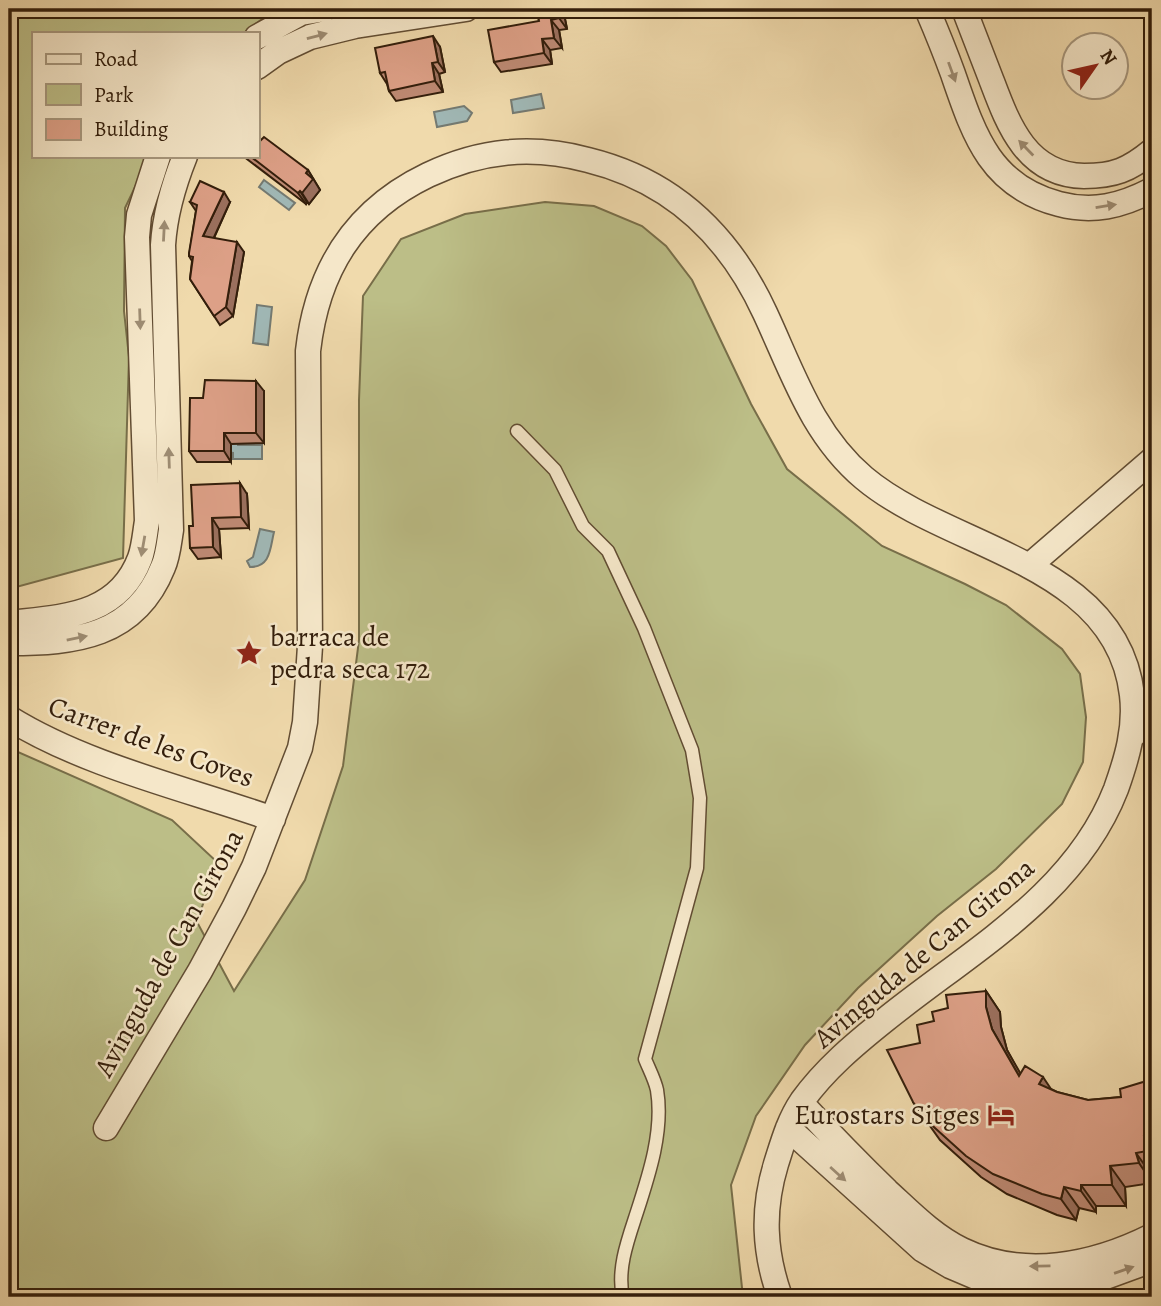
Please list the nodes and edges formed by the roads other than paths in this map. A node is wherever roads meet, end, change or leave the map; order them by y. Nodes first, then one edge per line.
1 (324, 9) edge
2 (466, 9) edge
3 (927, 9) edge
4 (964, 9) edge
5 (259, 36) edge
6 (259, 66) edge
7 (1152, 151) edge
8 (158, 158) edge
9 (184, 158) edge
10 (1152, 190) edge
11 (517, 432) dead end
12 (1152, 460) edge
13 (1029, 566) junction
14 (9, 623) edge
15 (9, 643) edge
16 (9, 718) edge
17 (1152, 728) edge
18 (1131, 744) junction
19 (273, 819) junction
20 (801, 1103) junction
21 (106, 1128) dead end
22 (788, 1128) junction
23 (1152, 1236) edge
24 (1152, 1260) edge
25 (623, 1297) edge
26 (780, 1297) edge

1 - 5 street
6 -> 2 street
3 -> 10 street
7 -> 4 street
8 -> 14 street
15 -> 9 street
11 - 25 lane
12 - 13 street
13 - 18 street, Avinguda de Can Girona
13 - 19 street, Avinguda de Can Girona
16 - 19 street, Carrer de les Coves
17 - 18 lane
18 - 20 street, Avinguda de Can Girona
19 - 21 street, Avinguda de Can Girona
20 - 22 street, Avinguda de Can Girona
23 -> 20 street
22 -> 24 street
22 - 26 street, Avinguda de Can Girona

